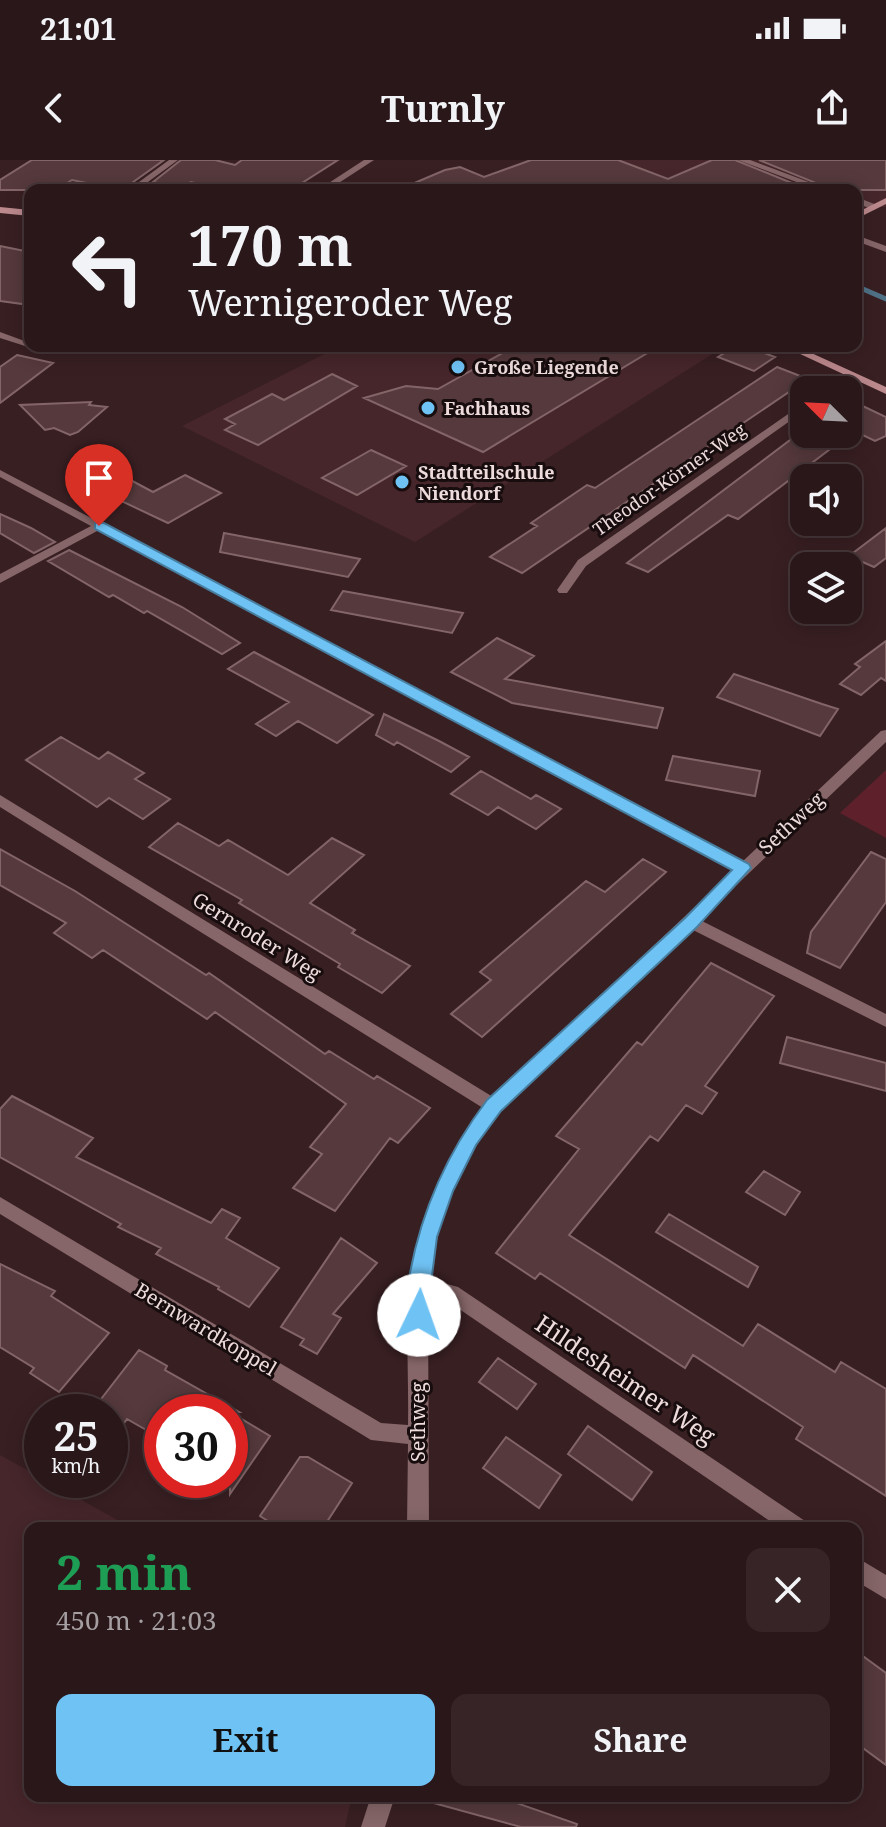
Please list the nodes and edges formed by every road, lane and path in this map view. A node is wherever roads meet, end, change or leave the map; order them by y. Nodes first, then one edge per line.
1 (174, 160) edge
2 (370, 160) edge
3 (742, 160) edge
4 (140, 184) edge
5 (332, 184) edge
6 (809, 184) edge
7 (886, 201) edge
8 (862, 202) edge
9 (874, 207) junction
10 (0, 210) edge
11 (24, 212) edge
12 (862, 213) edge
13 (862, 240) edge
14 (886, 249) edge
15 (0, 335) edge
16 (24, 344) edge
17 (801, 352) edge
18 (850, 374) junction
19 (847, 376) edge
20 (886, 391) edge
21 (790, 416) edge
22 (0, 473) edge
23 (99, 526) junction
24 (0, 579) edge
25 (563, 590) dead end
26 (886, 734) edge
27 (0, 800) edge
28 (743, 868) junction
29 (691, 922) junction
30 (886, 1021) edge
31 (494, 1106) junction
32 (0, 1205) edge
33 (419, 1285) junction
34 (417, 1435) junction
35 (418, 1522) edge
36 (789, 1522) edge
37 (862, 1572) edge
38 (886, 1588) edge
39 (381, 1802) edge
40 (373, 1827) edge

1 - 4 street
2 - 5 street
3 - 6 street
7 - 9 street
8 - 9 street
9 - 12 street
10 - 11 street
13 - 14 street
15 - 16 street
17 - 18 street
18 - 19 street
18 - 20 street
21 - 25 street, Theodor-Körner-Weg
22 - 23 street
23 - 24 street
23 - 28 street
26 - 28 street, Sethweg
27 - 31 street, Gernroder Weg
28 - 29 street, Sethweg
29 - 30 street
29 - 31 street, Sethweg
31 - 33 street, Sethweg
32 - 34 street, Bernwardkoppel
33 - 34 street, Sethweg
33 - 36 street, Hildesheimer Weg
34 - 35 street, Sethweg
37 - 38 street
39 - 40 street

